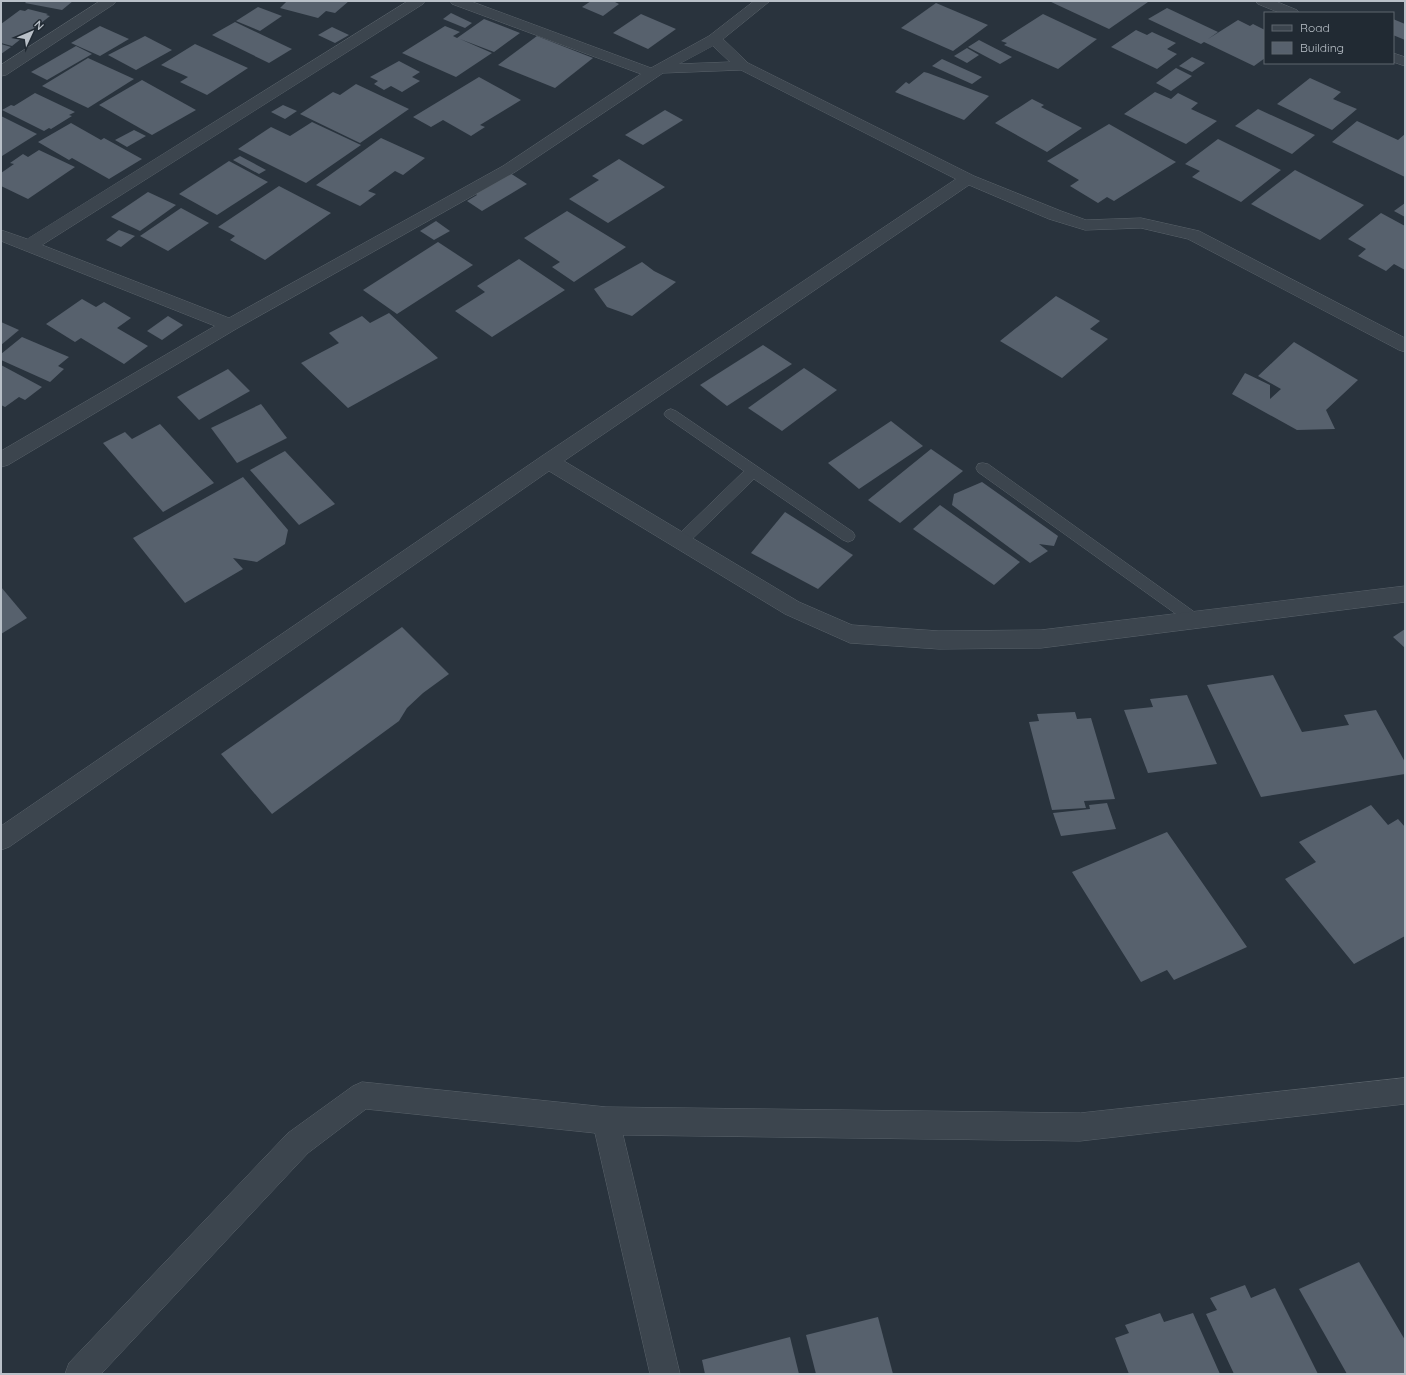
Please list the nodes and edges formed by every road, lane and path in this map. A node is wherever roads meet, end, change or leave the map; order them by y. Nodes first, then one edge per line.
1 (109, 1) edge
2 (418, 1) edge
3 (457, 1) edge
4 (763, 1) edge
5 (1263, 1) edge
6 (1290, 12) edge
7 (714, 39) junction
8 (1394, 57) edge
9 (1405, 62) edge
10 (743, 66) junction
11 (656, 71) junction
12 (1, 72) edge
13 (968, 179) junction
14 (1, 235) edge
15 (28, 246) junction
16 (230, 325) junction
17 (1405, 346) edge
18 (671, 414) dead end
19 (1, 460) edge
20 (549, 461) junction
21 (983, 468) dead end
22 (753, 471) junction
23 (848, 536) dead end
24 (681, 542) junction
25 (1405, 594) edge
26 (1194, 620) junction
27 (1, 839) edge
28 (1405, 1091) edge
29 (606, 1121) junction
30 (80, 1374) edge
31 (665, 1374) edge

1 - 12 street
2 - 15 street
3 - 11 street
4 - 7 street
5 - 6 street
7 - 10 street
7 - 11 street
8 - 9 street
10 - 11 street
10 - 13 street
11 - 16 street
13 - 17 street
13 - 20 street
14 - 15 street
15 - 16 street
16 - 19 street
18 - 22 lane
20 - 24 street
20 - 27 street
21 - 26 lane
22 - 23 lane
22 - 24 lane
24 - 26 street
25 - 26 street
28 - 29 street
29 - 30 street
29 - 31 street

